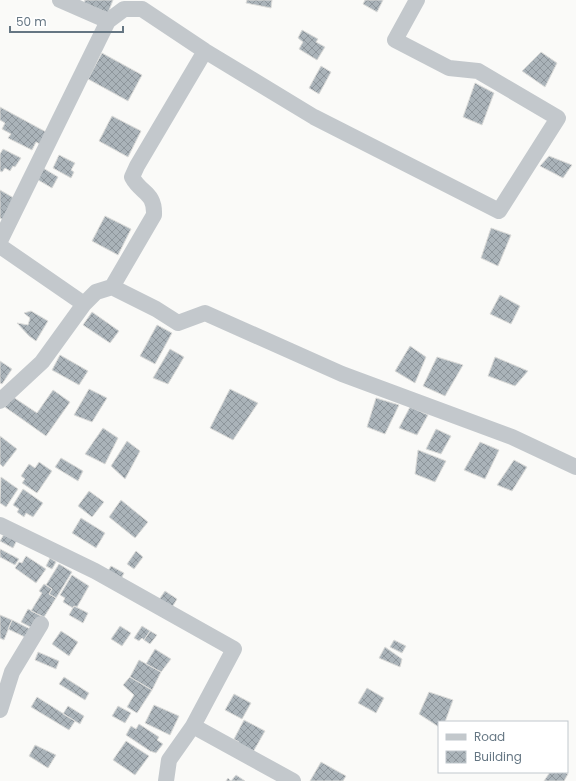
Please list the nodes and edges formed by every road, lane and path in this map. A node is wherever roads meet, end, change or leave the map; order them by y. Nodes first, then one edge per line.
1 (60, 0) edge
2 (417, 0) edge
3 (108, 21) junction
4 (205, 51) junction
5 (0, 241) edge
6 (0, 246) edge
7 (112, 287) junction
8 (84, 304) junction
9 (0, 401) edge
10 (576, 467) edge
11 (0, 525) edge
12 (41, 624) dead end
13 (0, 710) edge
14 (193, 726) junction
15 (166, 781) edge
16 (293, 781) edge

1 - 3 street
2 - 4 street
3 - 4 street
3 - 5 street
4 - 7 street
6 - 8 street
7 - 8 street
7 - 10 street
8 - 9 street
11 - 14 street
12 - 13 street
14 - 15 street
14 - 16 street

